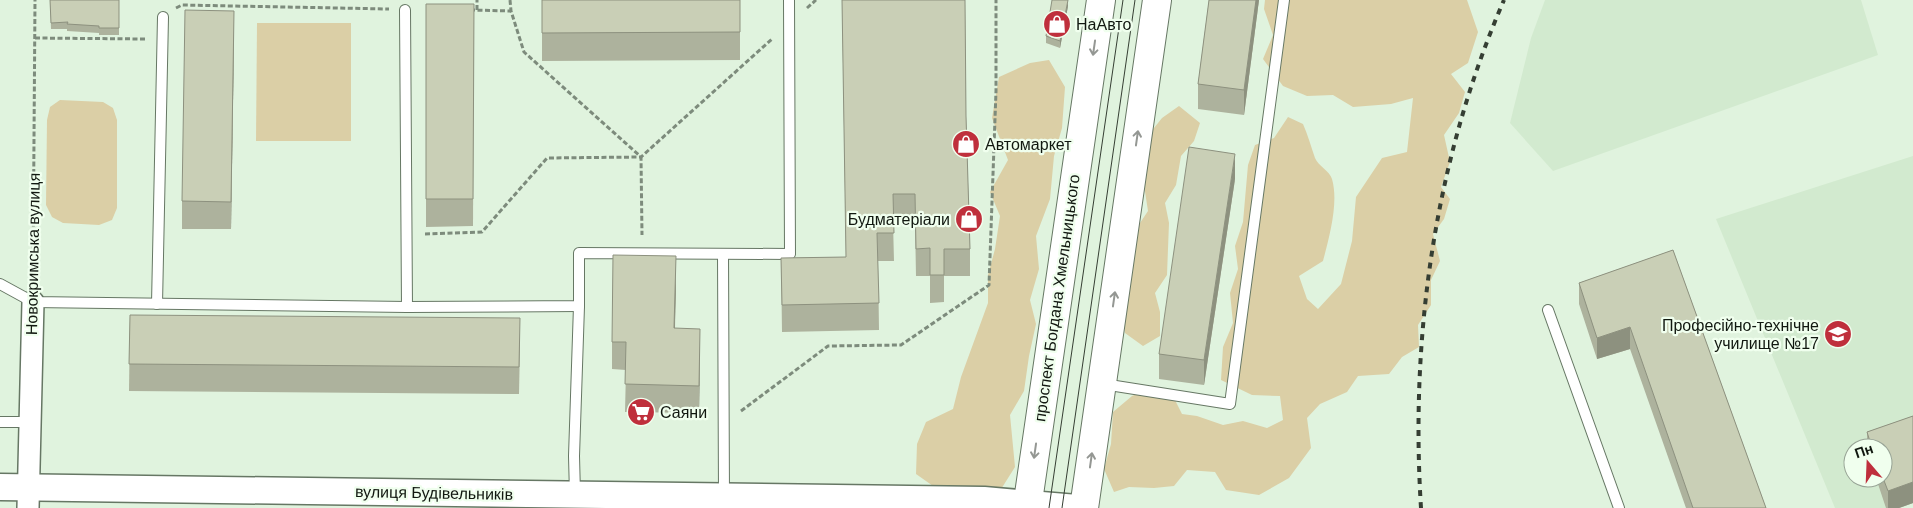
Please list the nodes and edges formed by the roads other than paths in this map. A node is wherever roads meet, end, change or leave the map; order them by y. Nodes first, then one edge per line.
1 (789, 0) edge
2 (1101, 0) edge
3 (1157, 0) edge
4 (1284, 0) edge
5 (405, 10) road end
6 (163, 17) road end
7 (723, 254) junction
8 (0, 284) edge
9 (33, 302) junction
10 (157, 304) junction
11 (579, 306) junction
12 (407, 307) junction
13 (1548, 310) dead end
14 (1102, 384) junction
15 (0, 422) edge
16 (30, 422) junction
17 (0, 488) edge
18 (575, 495) junction
19 (724, 497) junction
20 (28, 498) edge
21 (612, 502) edge
22 (1028, 505) edge
23 (1077, 508) edge
24 (1084, 508) edge
25 (1619, 508) edge

1 - 7 lane
2 -> 22 main road, проспект Богдана Хмельницького
14 -> 3 main road
4 - 14 lane
5 - 12 lane
6 - 10 lane
7 - 11 lane
7 - 19 lane
8 - 9 lane
9 - 10 lane
9 - 16 street, Новокримська вулиця
10 - 12 lane
11 - 12 lane
11 - 18 lane
13 - 25 lane
24 -> 14 main road
15 - 16 lane
16 - 20 street, Новокримська вулиця
17 - 20 street, вулиця Будівельників
18 - 20 street, вулиця Будівельників
18 - 21 street, вулиця Будівельників
19 - 21 street, вулиця Будівельників
19 - 22 street, вулиця Будівельників
22 - 23 street, вулиця Будівельників

